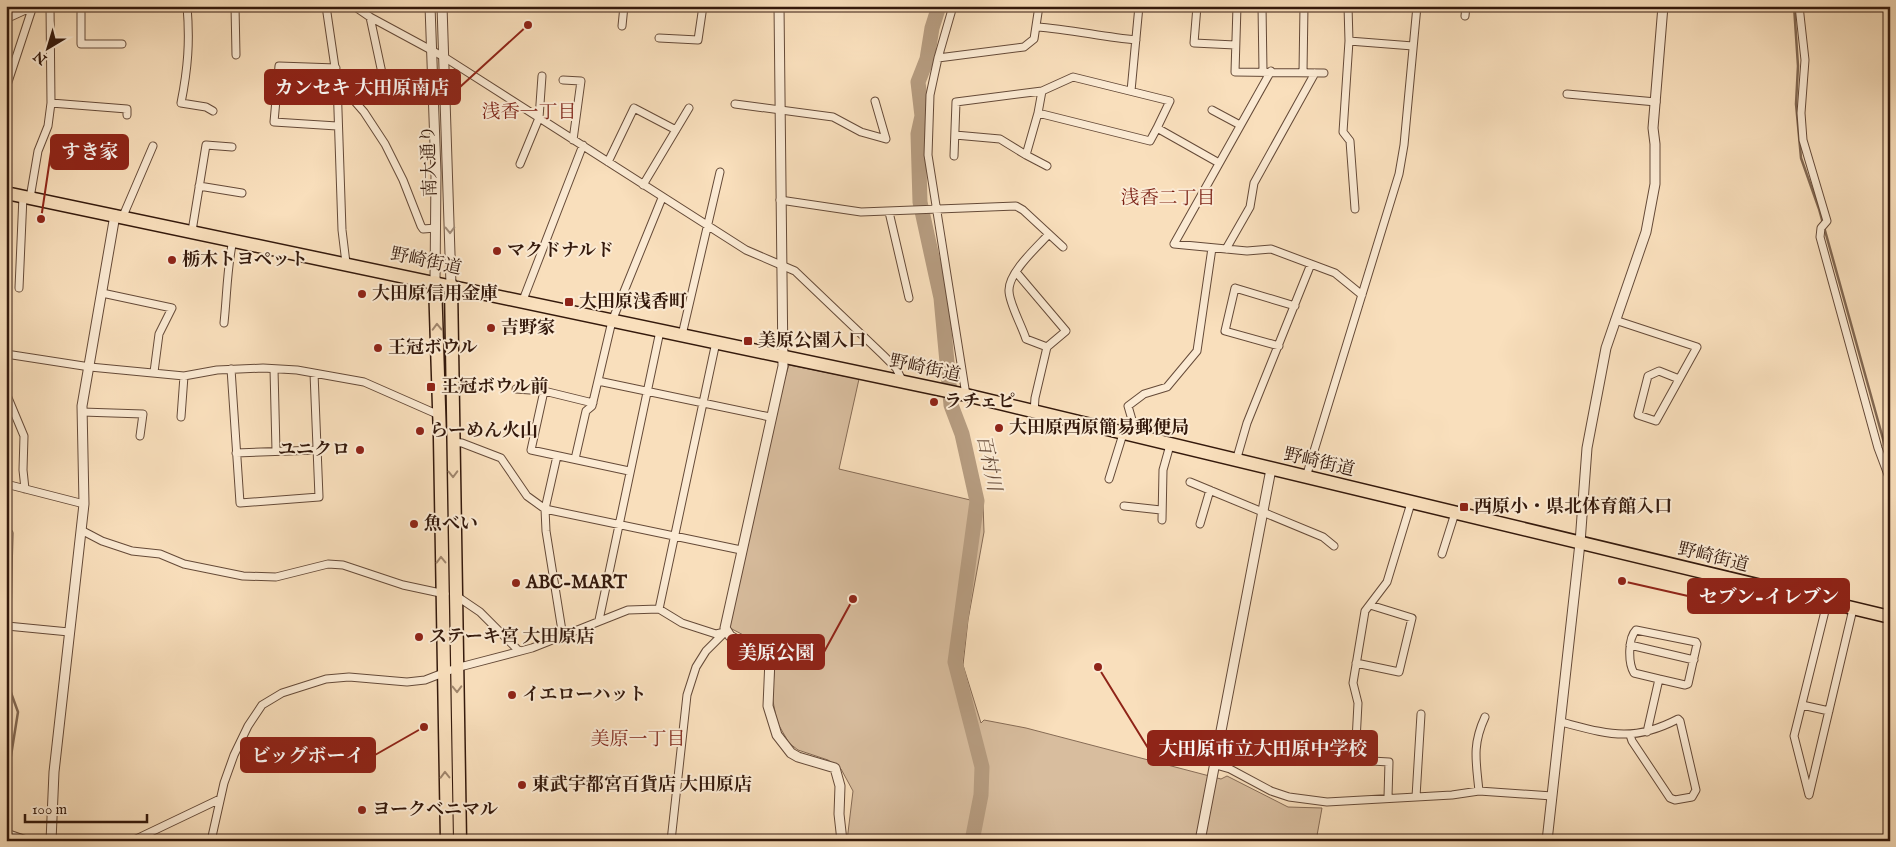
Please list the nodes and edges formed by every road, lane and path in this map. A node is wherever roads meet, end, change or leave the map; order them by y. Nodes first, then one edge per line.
1 (44, 6) edge
2 (50, 6) edge
3 (81, 6) edge
4 (187, 6) edge
5 (236, 6) edge
6 (326, 6) edge
7 (354, 6) edge
8 (430, 6) edge
9 (442, 6) edge
10 (624, 6) edge
11 (703, 6) edge
12 (780, 6) edge
13 (954, 6) edge
14 (1039, 6) edge
15 (1139, 6) edge
16 (1197, 6) edge
17 (1236, 6) edge
18 (1262, 6) edge
19 (1304, 6) edge
20 (1348, 6) edge
21 (1417, 6) edge
22 (1466, 6) edge
23 (1663, 6) edge
24 (1800, 6) edge
25 (32, 7) edge
26 (1465, 16) dead end
27 (370, 17) junction
28 (6, 19) edge
29 (622, 26) dead end
30 (1036, 27) junction
31 (658, 38) dead end
32 (1136, 40) junction
33 (1349, 42) junction
34 (122, 44) dead end
35 (1235, 45) junction
36 (1413, 46) junction
37 (432, 52) junction
38 (236, 55) dead end
39 (444, 57) junction
40 (938, 58) junction
41 (336, 68) junction
42 (1267, 71) junction
43 (1303, 72) junction
44 (1315, 73) junction
45 (1324, 73) dead end
46 (542, 76) dead end
47 (563, 80) dead end
48 (338, 81) junction
49 (6, 88) edge
50 (1042, 91) junction
51 (1131, 91) junction
52 (1567, 94) dead end
53 (875, 101) dead end
54 (1656, 102) junction
55 (51, 103) junction
56 (735, 104) dead end
57 (689, 108) dead end
58 (780, 110) junction
59 (1212, 110) dead end
60 (213, 111) dead end
61 (1038, 113) junction
62 (127, 115) dead end
63 (539, 118) junction
64 (1240, 125) junction
65 (337, 126) junction
66 (1157, 128) junction
67 (676, 130) junction
68 (955, 135) junction
69 (574, 140) junction
70 (583, 145) junction
71 (153, 146) dead end
72 (232, 147) dead end
73 (1026, 155) junction
74 (954, 156) dead end
75 (608, 162) junction
76 (1218, 163) junction
77 (520, 164) dead end
78 (1047, 166) dead end
79 (720, 172) dead end
80 (643, 185) junction
81 (199, 186) junction
82 (6, 193) edge
83 (242, 193) dead end
84 (26, 197) junction
85 (662, 198) junction
86 (780, 200) junction
87 (1355, 209) dead end
88 (935, 210) junction
89 (889, 212) junction
90 (119, 215) junction
91 (708, 227) junction
92 (436, 228) junction
93 (192, 231) junction
94 (1049, 234) junction
95 (233, 239) junction
96 (1063, 247) dead end
97 (1212, 248) junction
98 (1226, 249) junction
99 (346, 263) junction
100 (781, 264) junction
101 (1311, 264) junction
102 (1016, 272) junction
103 (435, 282) junction
104 (451, 285) junction
105 (19, 288) dead end
106 (102, 293) junction
107 (1362, 295) junction
108 (909, 298) dead end
109 (523, 300) junction
110 (1295, 306) junction
111 (1616, 320) junction
112 (612, 321) junction
113 (224, 324) dead end
114 (660, 331) junction
115 (682, 335) junction
116 (716, 342) junction
117 (1279, 346) junction
118 (1047, 347) junction
119 (6, 354) edge
120 (781, 356) junction
121 (90, 367) junction
122 (231, 369) junction
123 (274, 369) junction
124 (154, 372) junction
125 (314, 373) junction
126 (184, 376) junction
127 (1679, 379) junction
128 (598, 381) junction
129 (903, 382) junction
130 (516, 389) dead end
131 (647, 391) junction
132 (544, 392) junction
133 (6, 393) edge
134 (962, 394) junction
135 (593, 403) junction
136 (704, 403) junction
137 (82, 412) junction
138 (1034, 412) junction
139 (439, 415) junction
140 (181, 417) dead end
141 (770, 417) junction
142 (1123, 434) junction
143 (140, 436) dead end
144 (1137, 437) junction
145 (453, 442) junction
146 (1170, 445) junction
147 (317, 450) junction
148 (276, 451) junction
149 (236, 453) junction
150 (558, 456) junction
151 (575, 459) junction
152 (1236, 461) junction
153 (1271, 469) junction
154 (629, 471) junction
155 (1306, 477) junction
156 (1109, 479) dead end
157 (1890, 480) edge
158 (1190, 482) dead end
159 (6, 484) edge
160 (25, 489) junction
161 (1210, 490) junction
162 (1411, 503) junction
163 (84, 504) junction
164 (1124, 506) dead end
165 (544, 509) junction
166 (1160, 510) junction
167 (1263, 512) junction
168 (1455, 513) junction
169 (1162, 520) dead end
170 (618, 524) junction
171 (1200, 524) dead end
172 (81, 530) junction
173 (9, 533) dead end
174 (674, 537) junction
175 (1580, 543) junction
176 (1334, 546) dead end
177 (741, 550) junction
178 (1442, 554) dead end
179 (442, 593) junction
180 (455, 595) junction
181 (1827, 603) junction
182 (1370, 605) junction
183 (659, 609) junction
184 (1853, 609) junction
185 (1890, 617) edge
186 (599, 620) junction
187 (69, 632) junction
188 (726, 632) junction
189 (563, 637) junction
190 (1630, 646) junction
191 (519, 651) junction
192 (1694, 660) junction
193 (1356, 663) junction
194 (456, 668) junction
195 (442, 673) junction
196 (1659, 679) junction
197 (1802, 705) junction
198 (1829, 711) junction
199 (1421, 714) dead end
200 (1485, 717) dead end
201 (1561, 722) junction
202 (1647, 732) junction
203 (1630, 735) junction
204 (1216, 765) junction
205 (1479, 791) junction
206 (1552, 796) junction
207 (1416, 797) junction
208 (1388, 798) junction
209 (220, 799) junction
210 (6, 834) edge
211 (26, 841) edge
212 (51, 841) edge
213 (132, 841) edge
214 (211, 841) edge
215 (447, 841) edge
216 (460, 841) edge
217 (671, 841) edge
218 (842, 841) edge
219 (1200, 841) edge
220 (1547, 841) edge

1 - 25 street
2 - 55 street
3 - 34 street
4 - 60 street
5 - 38 street
6 - 41 street
7 - 27 street
8 - 37 street, 南大通り
9 - 39 street, 南大通り
10 - 29 street
11 - 31 street
12 - 58 street
13 - 40 street
14 - 30 street
15 - 32 street
16 - 35 street
17 - 35 street
18 - 42 street
19 - 43 street
20 - 33 street
21 - 36 street
22 - 26 street
23 - 54 street
24 - 157 street
25 - 28 street
25 - 49 street
27 - 37 street
27 - 48 street
30 - 32 street
30 - 40 street
32 - 51 street
33 - 36 street
33 - 87 street
35 - 42 street
36 - 107 street
37 - 39 street
37 - 92 street, 南大通り
39 - 63 street
39 -> 104 street, 南大通り
40 - 88 street
41 - 48 street
41 - 65 street
42 - 43 street
42 - 64 street
43 - 44 street
44 - 45 street
44 - 98 street
46 - 63 street
47 - 69 street
48 - 65 street
48 - 92 street
50 - 51 street
50 - 61 street
50 - 68 street
51 - 66 street
52 - 54 street
53 - 58 street
54 - 111 street
55 - 62 street
55 - 84 street
56 - 58 street
57 - 67 street
58 - 86 street
59 - 64 street
61 - 66 street
61 - 73 street
63 - 69 street
63 - 77 street
64 - 76 street
65 - 99 street
66 - 76 street
67 - 75 street
67 - 80 street
68 - 73 street
68 - 74 street
69 - 70 street
70 - 75 street
70 - 109 street
71 - 90 street
72 - 81 street
73 - 78 street
75 - 80 street
76 - 97 street
79 - 91 street
80 - 85 street
81 - 83 street
81 - 93 street
82 - 84 highway, 野崎街道
84 - 90 highway, 野崎街道
84 - 105 street
85 - 91 street
85 - 112 street
86 - 89 street
86 - 100 street
88 - 89 street
88 - 94 street
88 - 134 street
89 - 108 street
90 - 93 highway, 野崎街道
90 - 106 street
91 - 100 street
91 - 115 street
92 - 103 street, 南大通り
93 - 95 highway, 野崎街道
94 - 96 street
94 - 102 street
95 - 99 highway, 野崎街道
95 - 113 street
97 - 98 street
97 - 144 street
98 - 101 street
99 - 103 highway, 野崎街道
100 - 120 street
100 - 129 street
101 - 107 street
101 - 110 street
102 - 118 street
102 - 118 street
103 - 104 highway, 野崎街道
139 -> 103 highway
104 - 109 highway, 野崎街道
104 - 145 highway
106 - 121 street
106 - 124 street
107 - 155 street
109 - 112 highway, 野崎街道
110 - 117 street
110 - 117 street
111 - 127 street
111 - 175 street
112 - 114 highway, 野崎街道
112 - 128 street
114 - 115 highway, 野崎街道
114 - 131 street
115 - 116 highway, 野崎街道
116 - 120 highway, 野崎街道
116 - 136 street
117 - 152 street
118 - 138 street
119 - 121 street
120 - 129 highway, 野崎街道
120 - 141 street
121 - 124 street
121 - 137 street
122 - 123 street
122 - 126 street
122 - 149 street
123 - 125 street
123 - 148 street
124 - 126 street
125 - 139 street
125 - 147 street
126 - 140 street
127 - 127 street
128 - 131 street
128 - 135 street
129 - 134 highway, 野崎街道
130 - 132 street
131 - 136 street
131 - 154 street
132 - 135 street
132 - 150 street
133 - 160 street
134 - 138 highway, 野崎街道
135 - 151 street
136 - 141 street
136 - 174 street
137 - 143 street
137 - 163 street
138 - 142 highway, 野崎街道
179 -> 139 highway
141 - 177 street
142 - 144 highway, 野崎街道
142 - 156 street
144 - 146 highway, 野崎街道
145 - 165 street
145 -> 180 highway
146 - 152 highway, 野崎街道
146 - 166 street
147 - 148 street
147 - 149 street
148 - 149 street
150 - 151 street
150 - 165 street
151 - 154 street
152 - 153 highway, 野崎街道
153 - 155 highway, 野崎街道
153 - 167 street
154 - 170 street
155 - 162 highway, 野崎街道
158 - 161 street
159 - 160 street
160 - 163 street
161 - 167 street
161 - 171 street
162 - 168 highway, 野崎街道
162 - 182 street
163 - 172 street
164 - 166 street
165 - 170 street
165 - 189 street
166 - 169 street
167 - 176 street
167 - 204 street
168 - 175 highway, 野崎街道
168 - 178 street
170 - 174 street
170 - 186 street
172 - 179 street
172 - 187 street
173 - 187 street
174 - 177 street
174 - 183 street
175 - 181 highway, 野崎街道
175 - 201 street
177 - 188 street
179 - 180 street
179 - 195 highway
180 - 191 street
180 - 194 highway
181 - 184 highway, 野崎街道
181 - 197 street
182 - 193 street
182 - 193 street
183 - 186 street
183 - 188 street
184 - 185 highway, 野崎街道
184 - 198 street
186 - 189 street
187 - 212 street
188 - 217 street
188 - 218 street
189 - 191 street
190 - 192 street
190 - 192 street
190 - 196 street
191 - 194 street
192 - 196 street
193 - 208 street
194 - 195 street
194 -> 216 highway
195 - 209 street
215 -> 195 highway
196 - 202 street
197 - 198 street
197 - 198 street
199 - 207 street
200 - 205 street
201 - 203 street
201 - 206 street
202 - 203 street
202 - 203 street
204 - 208 street
204 - 219 street
205 - 206 street
205 - 207 street
206 - 220 street
207 - 208 street
209 - 213 street
209 - 214 street
210 - 211 street

